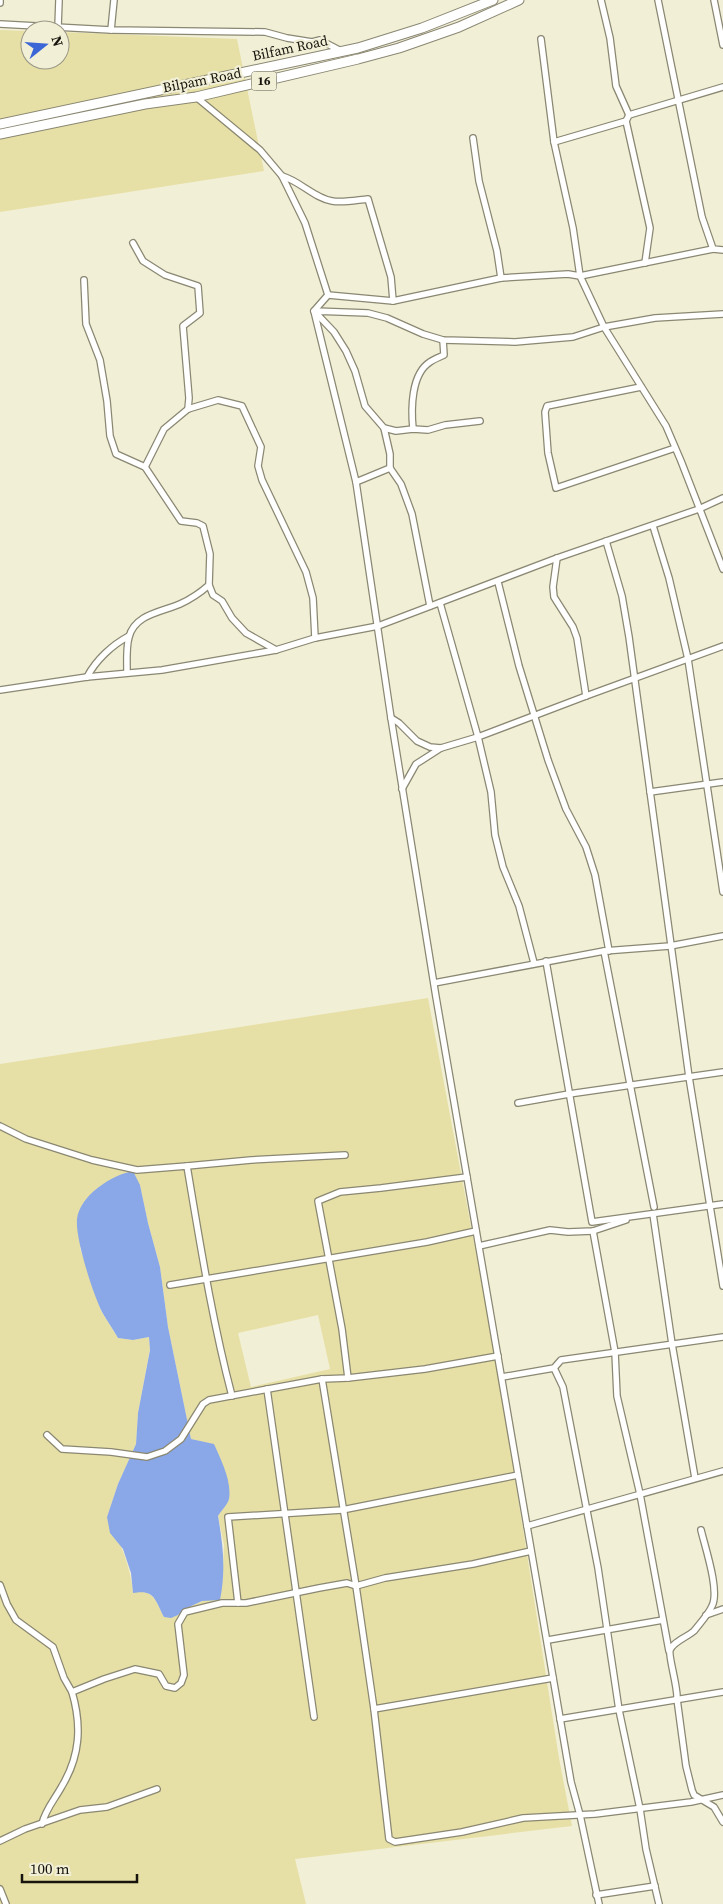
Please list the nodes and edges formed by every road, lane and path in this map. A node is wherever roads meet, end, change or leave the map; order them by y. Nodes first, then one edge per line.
1 (59, 0) edge
2 (114, 0) edge
3 (492, 0) edge
4 (519, 0) edge
5 (601, 0) edge
6 (658, 0) edge
7 (714, 0) edge
8 (58, 20) edge
9 (0, 24) edge
10 (20, 26) edge
11 (70, 27) edge
12 (111, 30) junction
13 (195, 31) junction
14 (197, 38) dead end
15 (542, 39) dead end
16 (723, 45) edge
17 (342, 51) junction
18 (723, 87) edge
19 (196, 97) junction
20 (677, 100) junction
21 (627, 118) junction
22 (0, 124) edge
23 (0, 134) edge
24 (473, 138) dead end
25 (554, 142) junction
26 (282, 176) junction
27 (134, 242) dead end
28 (713, 249) junction
29 (723, 250) edge
30 (645, 263) junction
31 (580, 276) junction
32 (500, 278) junction
33 (84, 280) dead end
34 (328, 295) junction
35 (393, 300) junction
36 (314, 311) junction
37 (723, 314) edge
38 (604, 327) junction
39 (443, 340) junction
40 (641, 387) junction
41 (188, 409) junction
42 (480, 421) dead end
43 (384, 428) junction
44 (413, 429) junction
45 (675, 448) junction
46 (145, 467) junction
47 (390, 468) junction
48 (356, 482) junction
49 (723, 498) edge
50 (699, 509) junction
51 (653, 526) junction
52 (606, 541) junction
53 (557, 558) junction
54 (723, 569) edge
55 (498, 582) junction
56 (210, 585) junction
57 (440, 602) junction
58 (430, 606) junction
59 (378, 626) junction
60 (129, 636) junction
61 (315, 638) junction
62 (723, 646) edge
63 (276, 650) junction
64 (688, 659) junction
65 (127, 672) junction
66 (88, 677) junction
67 (634, 679) junction
68 (0, 690) edge
69 (586, 696) junction
70 (534, 716) junction
71 (391, 718) junction
72 (478, 737) junction
73 (441, 748) junction
74 (723, 782) edge
75 (708, 784) junction
76 (402, 789) junction
77 (650, 792) junction
78 (723, 892) edge
79 (723, 936) edge
80 (670, 946) junction
81 (607, 951) junction
82 (546, 961) junction
83 (534, 964) junction
84 (434, 983) junction
85 (723, 1072) edge
86 (689, 1077) junction
87 (629, 1084) junction
88 (569, 1094) junction
89 (518, 1103) dead end
90 (0, 1126) edge
91 (345, 1155) dead end
92 (187, 1166) junction
93 (467, 1177) junction
94 (723, 1204) edge
95 (711, 1206) junction
96 (653, 1211) junction
97 (476, 1231) junction
98 (593, 1231) junction
99 (479, 1246) junction
100 (328, 1257) junction
101 (206, 1279) junction
102 (170, 1285) dead end
103 (723, 1286) edge
104 (723, 1337) edge
105 (672, 1344) junction
106 (615, 1352) junction
107 (498, 1356) junction
108 (554, 1368) junction
109 (502, 1377) junction
110 (348, 1378) junction
111 (322, 1379) junction
112 (267, 1389) junction
113 (232, 1396) junction
114 (47, 1435) dead end
115 (723, 1471) edge
116 (518, 1474) junction
117 (695, 1478) junction
118 (640, 1494) junction
119 (586, 1509) junction
120 (342, 1510) junction
121 (284, 1514) junction
122 (527, 1526) junction
123 (701, 1530) dead end
124 (532, 1551) junction
125 (0, 1585) edge
126 (356, 1586) junction
127 (297, 1592) junction
128 (238, 1604) junction
129 (723, 1609) edge
130 (706, 1615) junction
131 (663, 1620) junction
132 (608, 1630) junction
133 (548, 1640) junction
134 (669, 1651) junction
135 (553, 1678) junction
136 (72, 1692) junction
137 (723, 1692) edge
138 (677, 1699) junction
139 (374, 1709) junction
140 (619, 1710) junction
141 (314, 1717) dead end
142 (560, 1719) junction
143 (157, 1789) dead end
144 (723, 1795) edge
145 (704, 1800) junction
146 (640, 1808) junction
147 (580, 1815) junction
148 (723, 1822) edge
149 (42, 1824) junction
150 (0, 1841) edge
151 (655, 1886) junction
152 (0, 1889) edge
153 (596, 1895) junction
154 (6, 1904) edge
155 (598, 1904) edge
156 (659, 1904) edge

1 - 8 street
2 - 12 street
3 - 17 main road, Bilfam Road / 16
4 - 19 main road, Bilpam Road / 16
5 - 21 street
6 - 20 street
7 - 16 street
9 - 10 street
11 - 12 street
12 - 13 street
13 - 14 street
13 - 17 street
15 - 25 street
17 - 22 main road, Bilfam Road / 16
18 - 20 street
19 - 23 main road, Bilpam Road / 16
19 - 26 street
20 - 21 street
20 - 28 street
21 - 25 street
21 - 30 street
24 - 32 street
25 - 31 street
26 - 34 street
26 - 35 street
27 - 41 street
28 - 29 street
28 - 30 street
30 - 31 street
31 - 32 street
31 - 38 street
32 - 35 street
33 - 46 street
34 - 35 street
34 - 36 street
36 - 39 street
36 - 43 street
36 - 48 street
37 - 38 street
38 - 39 street
38 - 40 street
39 - 44 street
40 - 45 street
40 - 45 street
41 - 46 street
41 - 61 street
42 - 44 street
43 - 44 street
43 - 47 street
45 - 50 street
46 - 56 street
47 - 48 street
47 - 58 street
48 - 59 street
49 - 50 street
50 - 51 street
50 - 54 street
51 - 52 street
51 - 64 street
52 - 53 street
52 - 67 street
53 - 55 street
53 - 69 street
55 - 57 street
55 - 70 street
56 - 60 street
56 - 63 street
57 - 58 street
57 - 72 street
58 - 59 street
59 - 61 street
59 - 71 street
60 - 65 street
60 - 66 street
61 - 63 street
62 - 64 street
63 - 65 street
64 - 67 street
64 - 75 street
65 - 66 street
66 - 68 street
67 - 69 street
67 - 77 street
69 - 70 street
70 - 72 street
70 - 81 street
71 - 73 street
71 - 76 street
72 - 73 street
72 - 83 street
73 - 76 street
74 - 75 street
75 - 77 street
75 - 78 street
76 - 84 street
77 - 80 street
79 - 80 street
80 - 81 street
80 - 86 street
81 - 82 street
81 - 87 street
82 - 83 street
82 - 88 street
83 - 84 street
84 - 93 street
85 - 86 street
86 - 87 street
86 - 95 street
87 - 88 street
87 - 96 street
88 - 89 street
88 - 95 street
90 - 92 street
91 - 92 street
92 - 101 street
93 - 97 street
93 - 100 street
94 - 95 street
95 - 96 street
95 - 103 street
96 - 98 street
96 - 105 street
97 - 99 street
97 - 100 street
98 - 99 street
98 - 106 street
99 - 107 street
100 - 101 street
100 - 110 street
101 - 102 street
101 - 113 street
104 - 105 street
105 - 106 street
105 - 117 street
106 - 108 street
106 - 118 street
107 - 109 street
107 - 110 street
108 - 109 street
108 - 119 street
109 - 116 street
110 - 111 street
111 - 112 street
111 - 120 street
112 - 113 street
112 - 121 street
113 - 114 street
115 - 117 street
116 - 120 street
116 - 122 street
117 - 118 street
118 - 119 street
118 - 131 street
119 - 122 street
119 - 132 street
120 - 121 street
120 - 126 street
121 - 127 street
121 - 128 street
122 - 124 street
123 - 130 street
124 - 126 street
124 - 133 street
125 - 136 street
126 - 127 street
126 - 139 street
127 - 128 street
127 - 141 street
128 - 136 street
129 - 130 street
130 - 134 street
131 - 132 street
131 - 134 street
132 - 133 street
132 - 140 street
133 - 135 street
134 - 138 street
135 - 139 street
135 - 142 street
136 - 149 street
137 - 138 street
138 - 140 street
138 - 145 street
139 - 147 street
140 - 142 street
140 - 146 street
142 - 147 street
143 - 149 street
144 - 145 street
145 - 146 street
145 - 148 street
146 - 147 street
146 - 151 street
147 - 153 street
149 - 150 street
151 - 153 street
151 - 156 street
152 - 154 street
153 - 155 street

